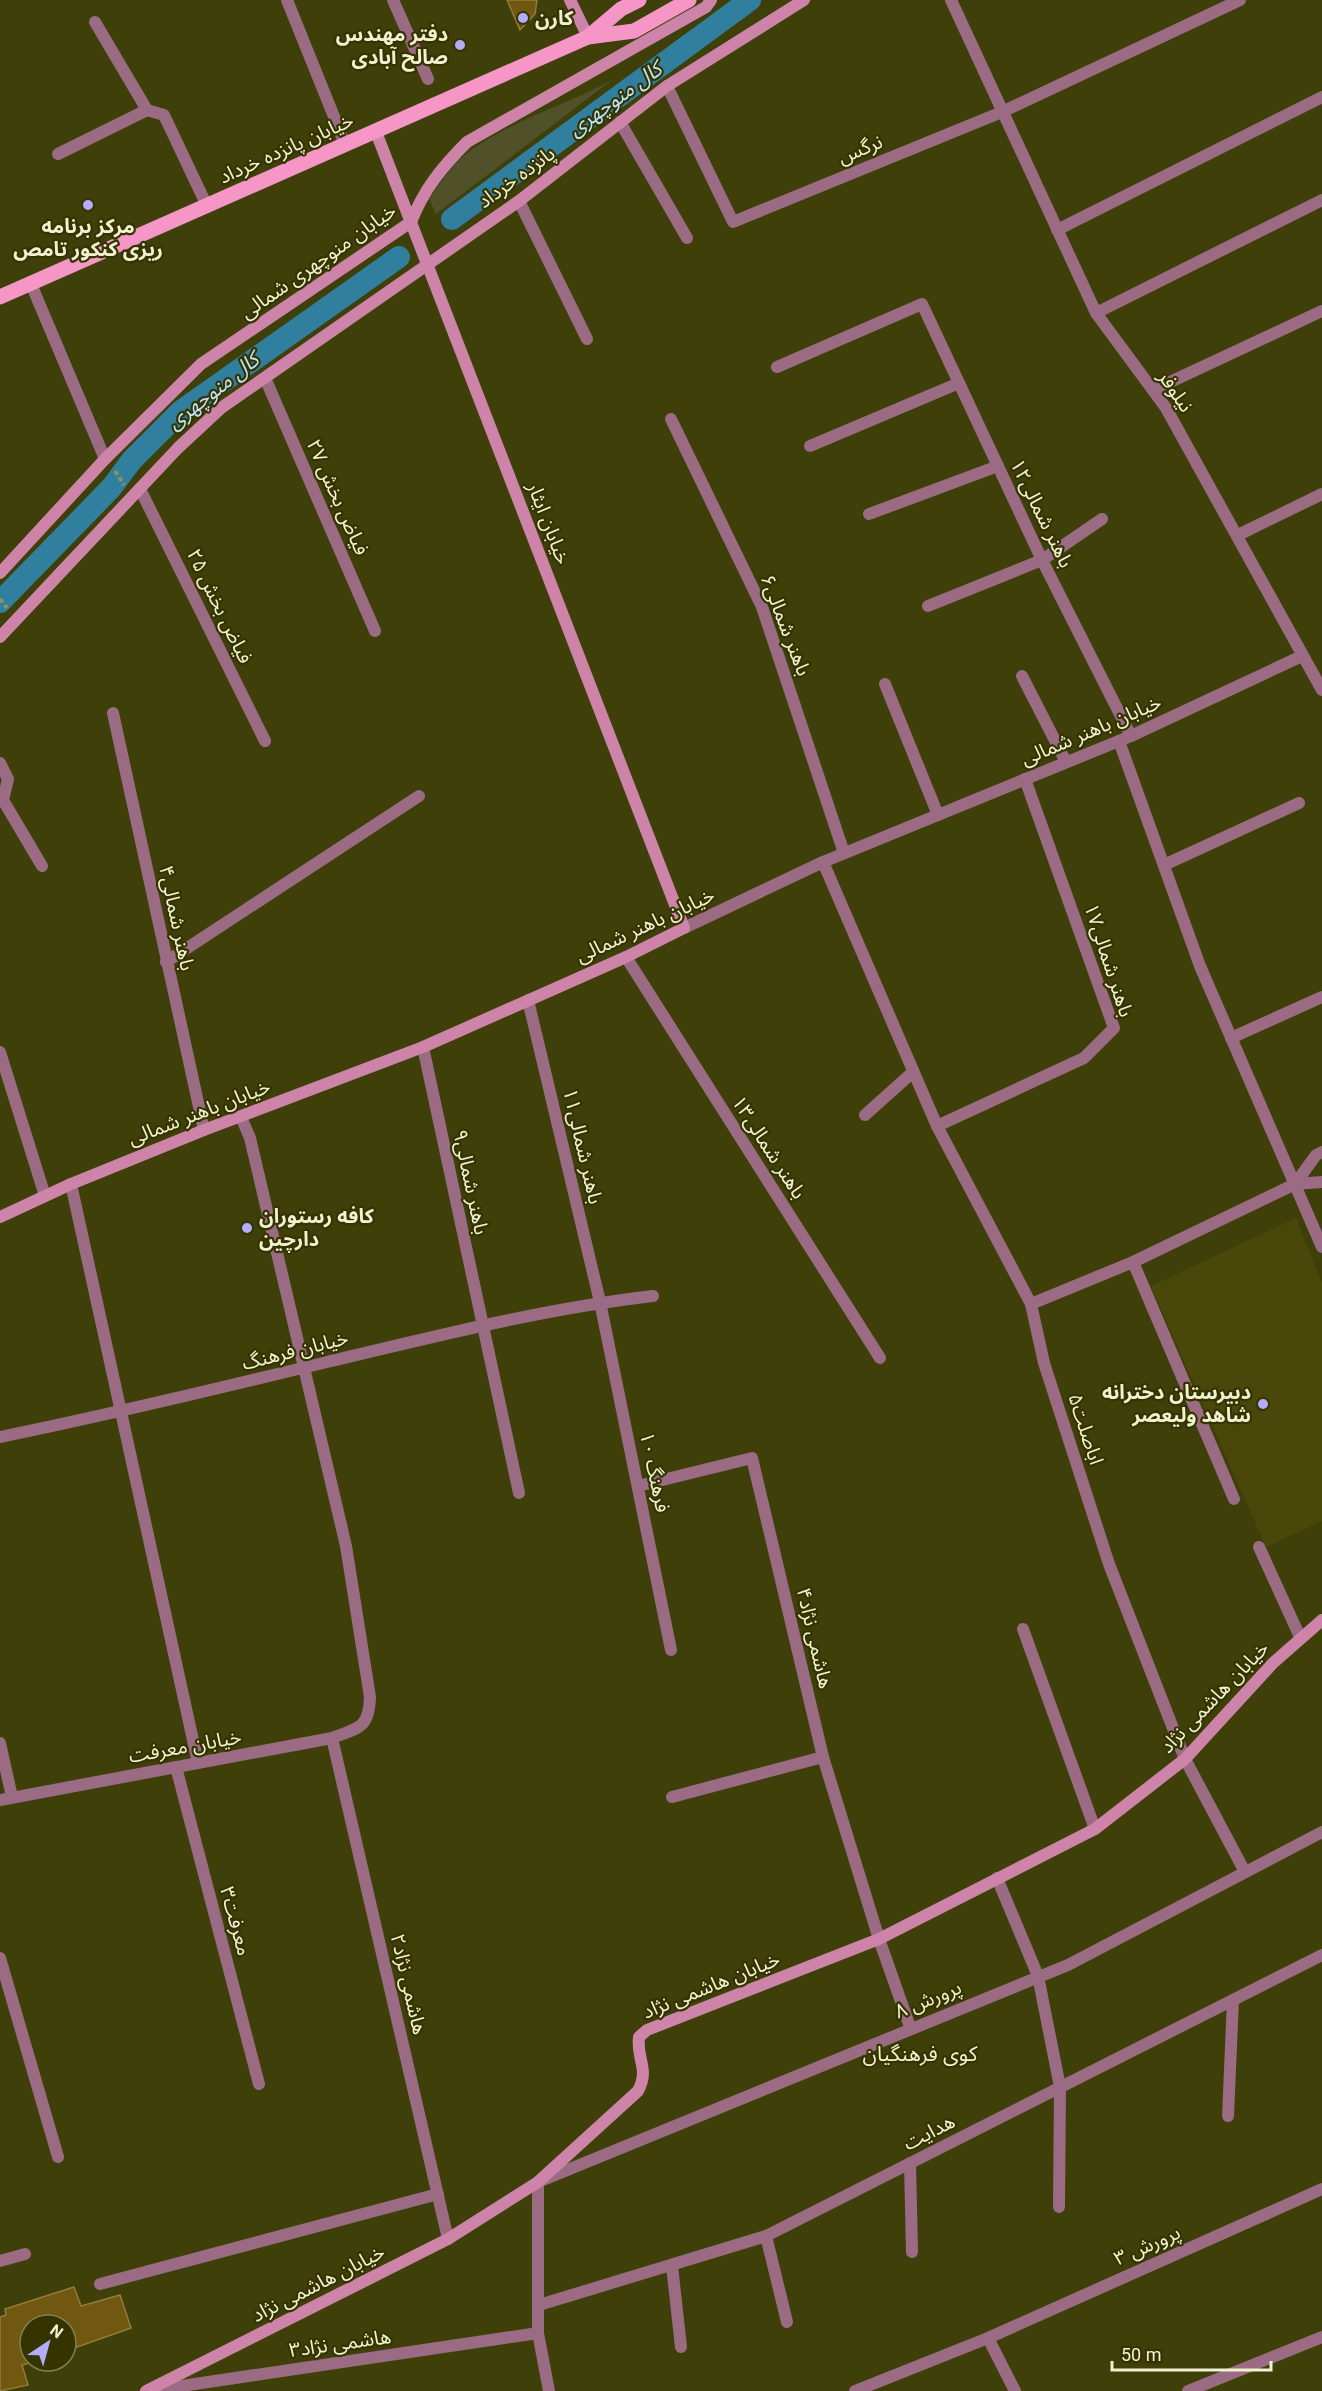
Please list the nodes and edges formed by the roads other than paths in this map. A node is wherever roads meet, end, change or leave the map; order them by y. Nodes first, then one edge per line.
1 (287, 0) edge
2 (393, 0) edge
3 (570, 0) edge
4 (639, 0) edge
5 (689, 0) edge
6 (711, 0) edge
7 (804, 0) edge
8 (951, 0) edge
9 (1240, 0) edge
10 (95, 22) dead end
11 (588, 37) junction
12 (428, 79) dead end
13 (667, 86) junction
14 (1322, 97) edge
15 (147, 110) junction
16 (1002, 112) junction
17 (620, 122) junction
18 (376, 132) junction
19 (345, 144) junction
20 (58, 154) dead end
21 (1322, 200) edge
22 (519, 201) junction
23 (207, 206) junction
24 (411, 222) junction
25 (1057, 230) junction
26 (687, 238) dead end
27 (427, 263) junction
28 (31, 284) junction
29 (0, 297) edge
30 (1322, 311) edge
31 (1096, 313) junction
32 (587, 339) dead end
33 (777, 367) dead end
34 (265, 378) junction
35 (959, 383) junction
36 (1154, 390) junction
37 (671, 419) dead end
38 (810, 446) dead end
39 (109, 464) junction
40 (998, 466) junction
41 (140, 489) junction
42 (1322, 494) edge
43 (869, 514) dead end
44 (1102, 519) dead end
45 (1238, 535) junction
46 (1042, 560) junction
47 (0, 573) edge
48 (928, 606) dead end
49 (375, 631) dead end
50 (0, 638) edge
51 (1302, 656) junction
52 (1022, 676) dead end
53 (885, 684) dead end
54 (1322, 690) edge
55 (113, 713) dead end
56 (1125, 739) junction
57 (265, 741) dead end
58 (1066, 762) junction
59 (0, 764) edge
60 (1025, 779) junction
61 (419, 796) dead end
62 (1299, 803) dead end
63 (938, 815) junction
64 (844, 853) junction
65 (823, 862) junction
66 (1164, 865) junction
67 (42, 866) dead end
68 (684, 928) junction
69 (626, 957) junction
70 (166, 962) junction
71 (1322, 997) edge
72 (528, 1000) junction
73 (1231, 1038) junction
74 (423, 1047) junction
75 (0, 1052) edge
76 (913, 1072) junction
77 (865, 1114) dead end
78 (241, 1117) junction
79 (937, 1126) junction
80 (204, 1130) junction
81 (1322, 1152) edge
82 (1322, 1182) edge
83 (71, 1184) junction
84 (1295, 1184) junction
85 (45, 1196) junction
86 (0, 1216) edge
87 (1322, 1246) edge
88 (1133, 1262) junction
89 (653, 1296) dead end
90 (600, 1302) junction
91 (1031, 1304) junction
92 (481, 1325) junction
93 (880, 1358) dead end
94 (305, 1368) junction
95 (121, 1412) junction
96 (0, 1437) edge
97 (638, 1486) junction
98 (519, 1493) dead end
99 (1234, 1499) dead end
100 (1259, 1547) dead end
101 (1322, 1620) edge
102 (1023, 1629) dead end
103 (1300, 1637) junction
104 (671, 1650) dead end
105 (332, 1738) junction
106 (0, 1743) edge
107 (824, 1757) junction
108 (1185, 1759) junction
109 (198, 1763) junction
110 (176, 1767) junction
111 (672, 1797) dead end
112 (6, 1798) edge
113 (1095, 1829) junction
114 (1322, 1832) edge
115 (1245, 1872) junction
116 (997, 1878) junction
117 (879, 1939) junction
118 (1322, 1955) edge
119 (0, 1958) edge
120 (1038, 1976) junction
121 (1233, 2000) junction
122 (910, 2027) junction
123 (259, 2084) dead end
124 (1060, 2087) junction
125 (1228, 2116) dead end
126 (58, 2157) dead end
127 (910, 2163) junction
128 (538, 2182) junction
129 (1322, 2189) edge
130 (438, 2194) junction
131 (1059, 2207) dead end
132 (766, 2236) junction
133 (448, 2239) junction
134 (912, 2252) dead end
135 (25, 2254) dead end
136 (0, 2261) edge
137 (672, 2266) junction
138 (100, 2284) dead end
139 (539, 2305) junction
140 (787, 2322) dead end
141 (538, 2334) junction
142 (1322, 2337) edge
143 (988, 2338) junction
144 (681, 2347) dead end
145 (146, 2391) edge
146 (549, 2391) edge
147 (855, 2391) edge
148 (1015, 2391) edge
149 (1188, 2391) edge

1 - 19 street
2 - 12 street
3 - 11 street
4 - 11 main road, خیابان پانزده خرداد
5 - 11 main road, خیابان پانزده خرداد
6 - 24 street, خیابان منوچهری شمالی
7 - 13 street, پانزده خرداد
8 - 16 street, نیلوفر
9 - 16 street, نرگس
10 - 15 street
11 - 18 main road, خیابان پانزده خرداد
13 - 16 street, نرگس
13 - 17 street, پانزده خرداد
14 - 25 street
15 - 20 street
15 - 23 street
16 - 25 street, نیلوفر
17 - 22 street, پانزده خرداد
17 - 26 street
18 - 19 main road, خیابان پانزده خرداد
18 - 24 street, خیابان ایثار
19 - 23 main road, خیابان پانزده خرداد
21 - 31 street
22 - 27 street, پانزده خرداد
22 - 32 street
23 - 28 main road, خیابان پانزده خرداد
24 - 27 street, خیابان ایثار
24 - 39 street, خیابان منوچهری شمالی
25 - 31 street, نیلوفر
27 - 34 street
27 - 68 street, خیابان ایثار
28 - 29 main road, خیابان پانزده خرداد
28 - 39 street
30 - 36 street
31 - 36 street, نیلوفر
33 - 35 street, باهنر شمالی۱۲
34 - 41 street
34 - 49 street, فیاض بخش ۲۷
35 - 38 street
35 - 40 street, باهنر شمالی۱۲
36 - 45 street, نیلوفر
37 - 64 street, باهنر شمالی۶
39 - 47 street, خیابان منوچهری شمالی
40 - 43 street
40 - 46 street, باهنر شمالی۱۲
41 - 50 street
41 - 57 street, فیاض بخش ۲۵
42 - 45 street
44 - 46 street
45 - 51 street, نیلوفر
46 - 48 street
46 - 56 street, باهنر شمالی۱۲
51 - 54 street, نیلوفر
51 - 56 street, خیابان باهنر شمالی
52 - 58 street
53 - 63 street
55 - 70 street, باهنر شمالی۴
56 - 58 street, خیابان باهنر شمالی
56 - 66 street, باهنر شمالی۱۲
58 - 60 street, خیابان باهنر شمالی
59 - 67 street
60 - 63 street, خیابان باهنر شمالی
60 - 79 street, باهنر شمالی۱۷
61 - 70 street
62 - 66 street
63 - 64 street, خیابان باهنر شمالی
64 - 65 street, خیابان باهنر شمالی
65 - 68 street, خیابان باهنر شمالی
65 - 76 street, اباصلت۵
66 - 73 street, باهنر شمالی۱۲
68 - 69 street, خیابان باهنر شمالی
69 - 72 street, خیابان باهنر شمالی
69 - 93 street, باهنر شمالی۱۳
70 - 80 street, باهنر شمالی۴
71 - 73 street
72 - 74 street, خیابان باهنر شمالی
72 - 90 street, باهنر شمالی۱۱
73 - 84 street, باهنر شمالی۱۲
74 - 78 street, خیابان باهنر شمالی
74 - 92 street, باهنر شمالی۹
75 - 85 street
76 - 77 street
76 - 79 street, اباصلت۵
78 - 80 street, خیابان باهنر شمالی
78 - 94 street
79 - 91 street, اباصلت۵
80 - 83 street, خیابان باهنر شمالی
81 - 84 street
82 - 84 street
83 - 85 street, خیابان باهنر شمالی
83 - 95 street
84 - 87 street, باهنر شمالی۱۲
84 - 88 street
85 - 86 street, خیابان باهنر شمالی
88 - 91 street
88 - 99 street
89 - 90 street, خیابان فرهنگ
90 - 92 street, خیابان فرهنگ
90 - 97 street, فرهنگ ۱۰
91 - 108 street, اباصلت۵
92 - 94 street, خیابان فرهنگ
92 - 98 street, باهنر شمالی۹
94 - 95 street, خیابان فرهنگ
94 - 105 street, خیابان معرفت
95 - 96 street, خیابان فرهنگ
95 - 109 street
97 - 104 street, فرهنگ ۱۰
97 - 107 street, هاشمی نژاد۴
100 - 103 street
101 - 103 street, خیابان هاشمی نژاد
102 - 113 street
103 - 108 street, خیابان هاشمی نژاد
105 - 109 street, خیابان معرفت
105 - 130 street, هاشمی نژاد۲
106 - 112 street
107 - 111 street
107 - 117 street, هاشمی نژاد۴
108 - 113 street, خیابان هاشمی نژاد
108 - 115 street, اباصلت۵
109 - 110 street, خیابان معرفت
110 - 112 street, خیابان معرفت
110 - 123 street, معرفت۳
113 - 116 street, خیابان هاشمی نژاد
114 - 115 street, پرورش ۸
115 - 120 street, پرورش ۸
116 - 117 street, خیابان هاشمی نژاد
116 - 120 street
117 - 122 street, هاشمی نژاد۴
117 - 128 street, خیابان هاشمی نژاد
118 - 121 street, هدایت
119 - 126 street
120 - 122 street, پرورش ۸
120 - 124 street
121 - 124 street, هدایت
121 - 125 street
122 - 128 street, پرورش ۸
124 - 127 street, هدایت
124 - 131 street
127 - 132 street, هدایت
127 - 134 street
128 - 133 street, خیابان هاشمی نژاد
128 - 139 street
129 - 143 street, پرورش ۳
130 - 133 street, هاشمی نژاد۲
130 - 138 street
132 - 137 street, هدایت
132 - 140 street
133 - 145 street, خیابان هاشمی نژاد
135 - 136 street
137 - 139 street, هدایت
137 - 144 street
139 - 141 street
141 - 145 street, هاشمی نژاد۳
141 - 146 street
142 - 149 street
143 - 147 street, پرورش ۳
143 - 148 street

